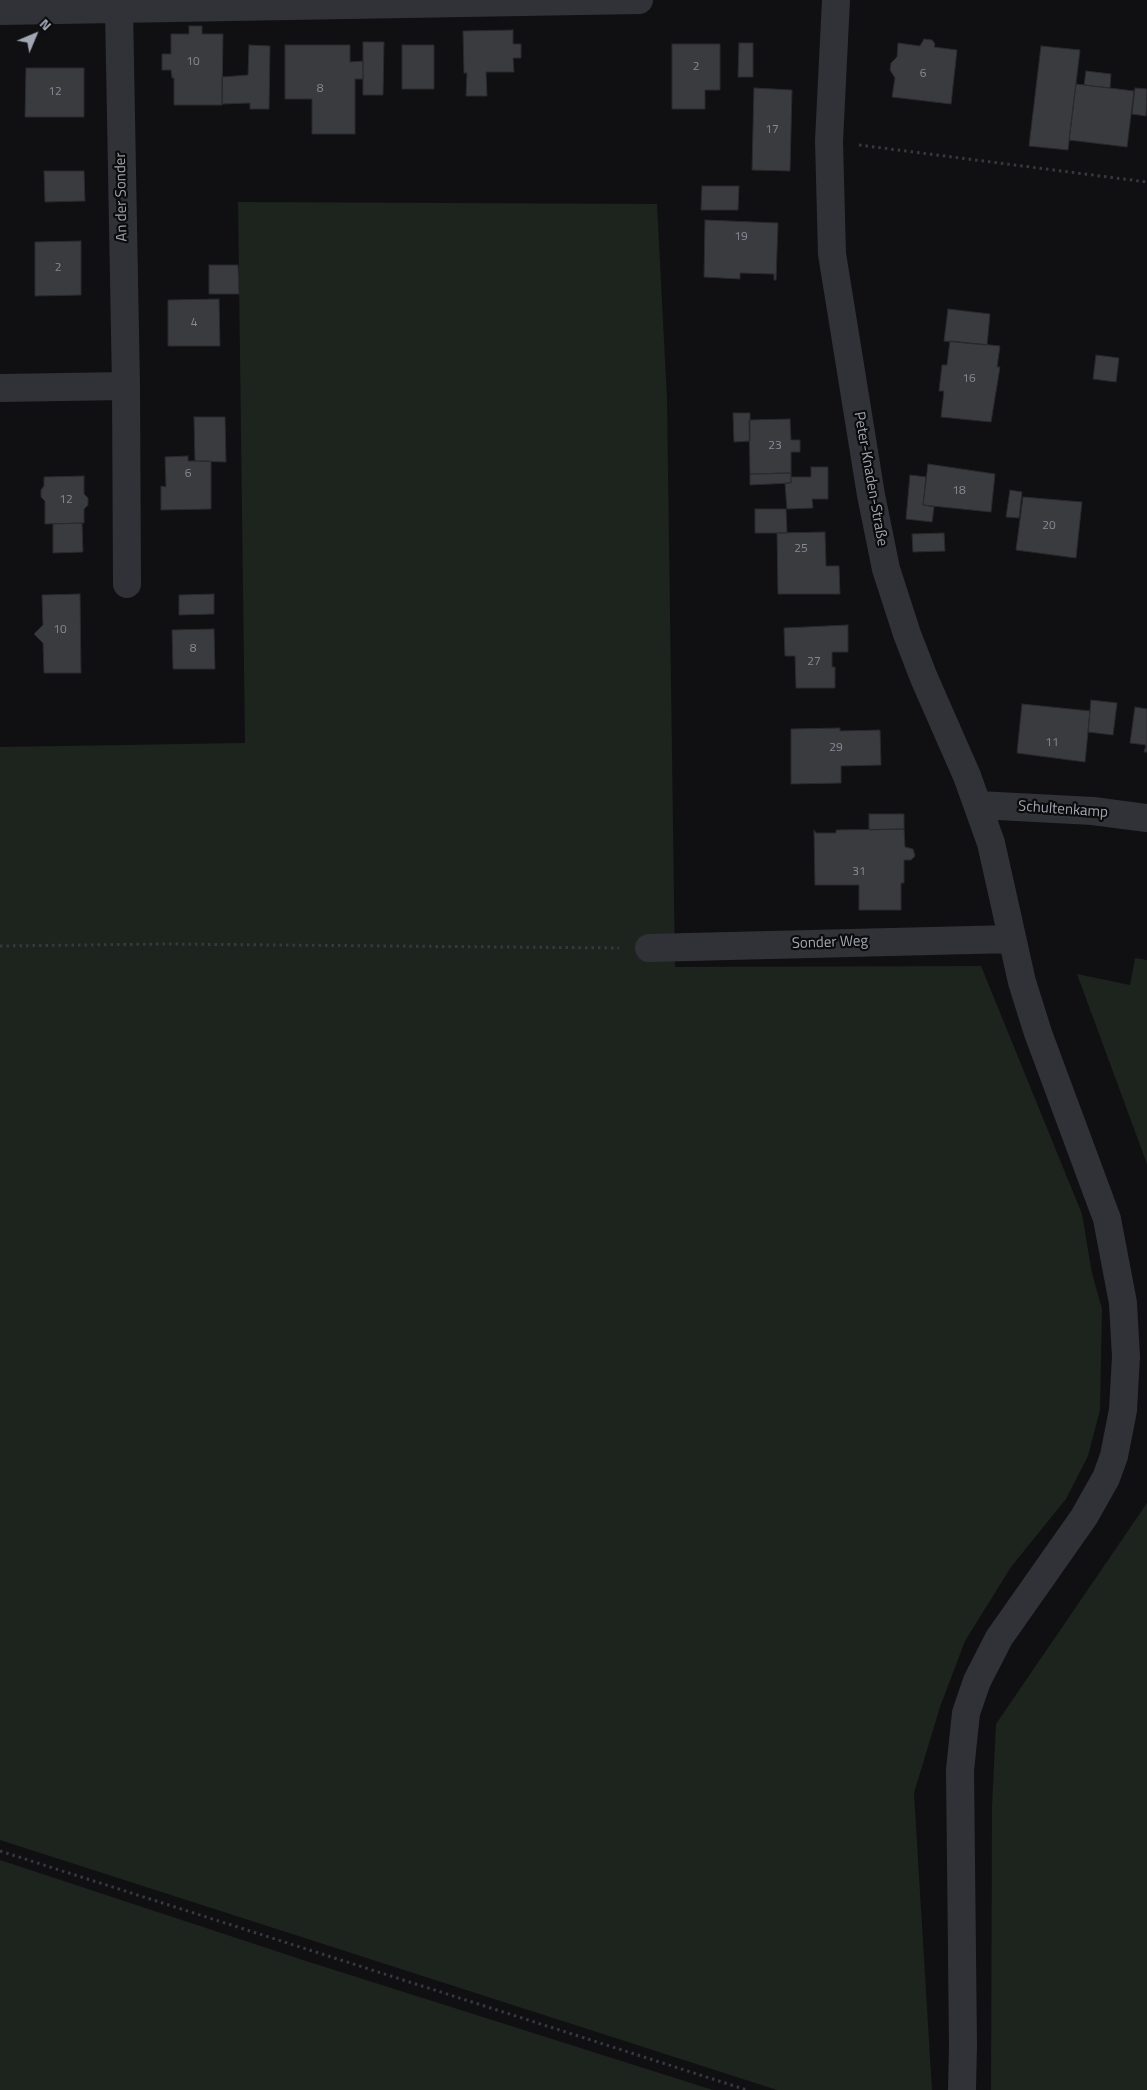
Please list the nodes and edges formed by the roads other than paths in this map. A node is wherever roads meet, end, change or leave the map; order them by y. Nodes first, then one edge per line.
1 (639, 0) edge
2 (836, 0) edge
3 (118, 8) junction
4 (0, 11) edge
5 (126, 386) junction
6 (0, 388) edge
7 (127, 584) dead end
8 (978, 804) junction
9 (1147, 818) edge
10 (1012, 939) junction
11 (649, 948) road end
12 (962, 2090) edge

1 - 3 street
2 - 8 street, Peter-Knaden-Straße
3 - 4 street
3 - 5 street, An der Sonder
5 - 6 street
5 - 7 street, An der Sonder
8 - 9 street, Schultenkamp
8 - 10 street, Peter-Knaden-Straße
10 - 11 street, Sonder Weg
10 - 12 street, Peter-Knaden-Straße

